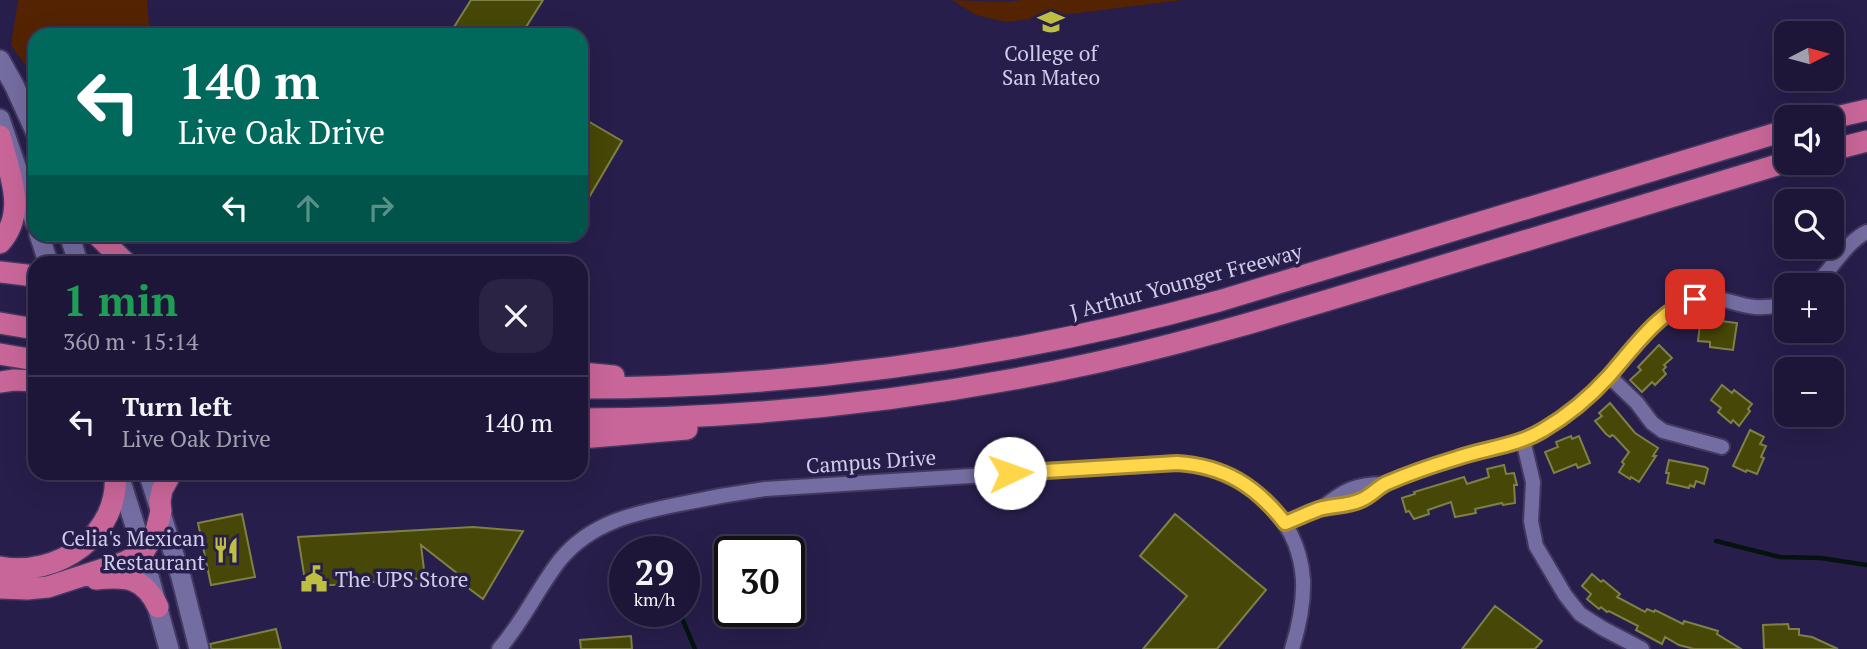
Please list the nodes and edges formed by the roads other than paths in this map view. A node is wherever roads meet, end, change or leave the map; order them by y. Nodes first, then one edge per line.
1 (0, 60) edge
2 (1867, 110) edge
3 (28, 115) edge
4 (1844, 115) edge
5 (0, 119) edge
6 (1774, 134) edge
7 (0, 136) edge
8 (1867, 141) edge
9 (1844, 147) edge
10 (1774, 166) edge
11 (28, 201) edge
12 (1867, 232) edge
13 (104, 242) edge
14 (0, 243) edge
15 (119, 256) edge
16 (0, 272) edge
17 (1826, 273) edge
18 (28, 275) edge
19 (1774, 306) edge
20 (0, 323) edge
21 (28, 328) edge
22 (0, 354) edge
23 (28, 359) edge
24 (588, 374) edge
25 (1609, 376) junction
26 (28, 381) edge
27 (0, 382) edge
28 (707, 385) junction
29 (588, 388) edge
30 (813, 408) junction
31 (588, 419) edge
32 (588, 437) edge
33 (1523, 440) junction
34 (1722, 447) dead end
35 (115, 480) edge
36 (119, 480) edge
37 (151, 480) edge
38 (168, 480) edge
39 (161, 511) junction
40 (1285, 523) junction
41 (143, 553) junction
42 (0, 567) edge
43 (66, 582) junction
44 (0, 588) edge
45 (158, 607) junction
46 (169, 649) edge
47 (199, 649) edge
48 (499, 649) edge
49 (1292, 649) edge
50 (1642, 649) edge

1 - 3 main road
2 - 4 highway
5 - 11 main road
6 - 28 highway, J Arthur Younger Freeway
7 - 14 highway
8 - 9 highway
10 - 30 highway
12 - 17 street
13 - 15 highway
16 - 18 highway
19 - 25 street
20 - 21 highway
22 - 23 highway
24 - 28 highway
25 - 33 street
25 - 34 street
26 - 27 highway
28 - 29 highway, J Arthur Younger Freeway
30 - 31 highway
30 - 32 highway
33 - 40 street
33 - 50 street
35 - 42 highway
36 - 41 main road
37 - 39 main road
38 - 39 highway
39 - 41 highway
39 - 47 main road
40 - 48 street, Campus Drive
40 - 49 street, Campus Drive
41 - 43 highway
41 - 45 main road
43 - 44 highway
43 - 45 highway
45 - 46 main road

